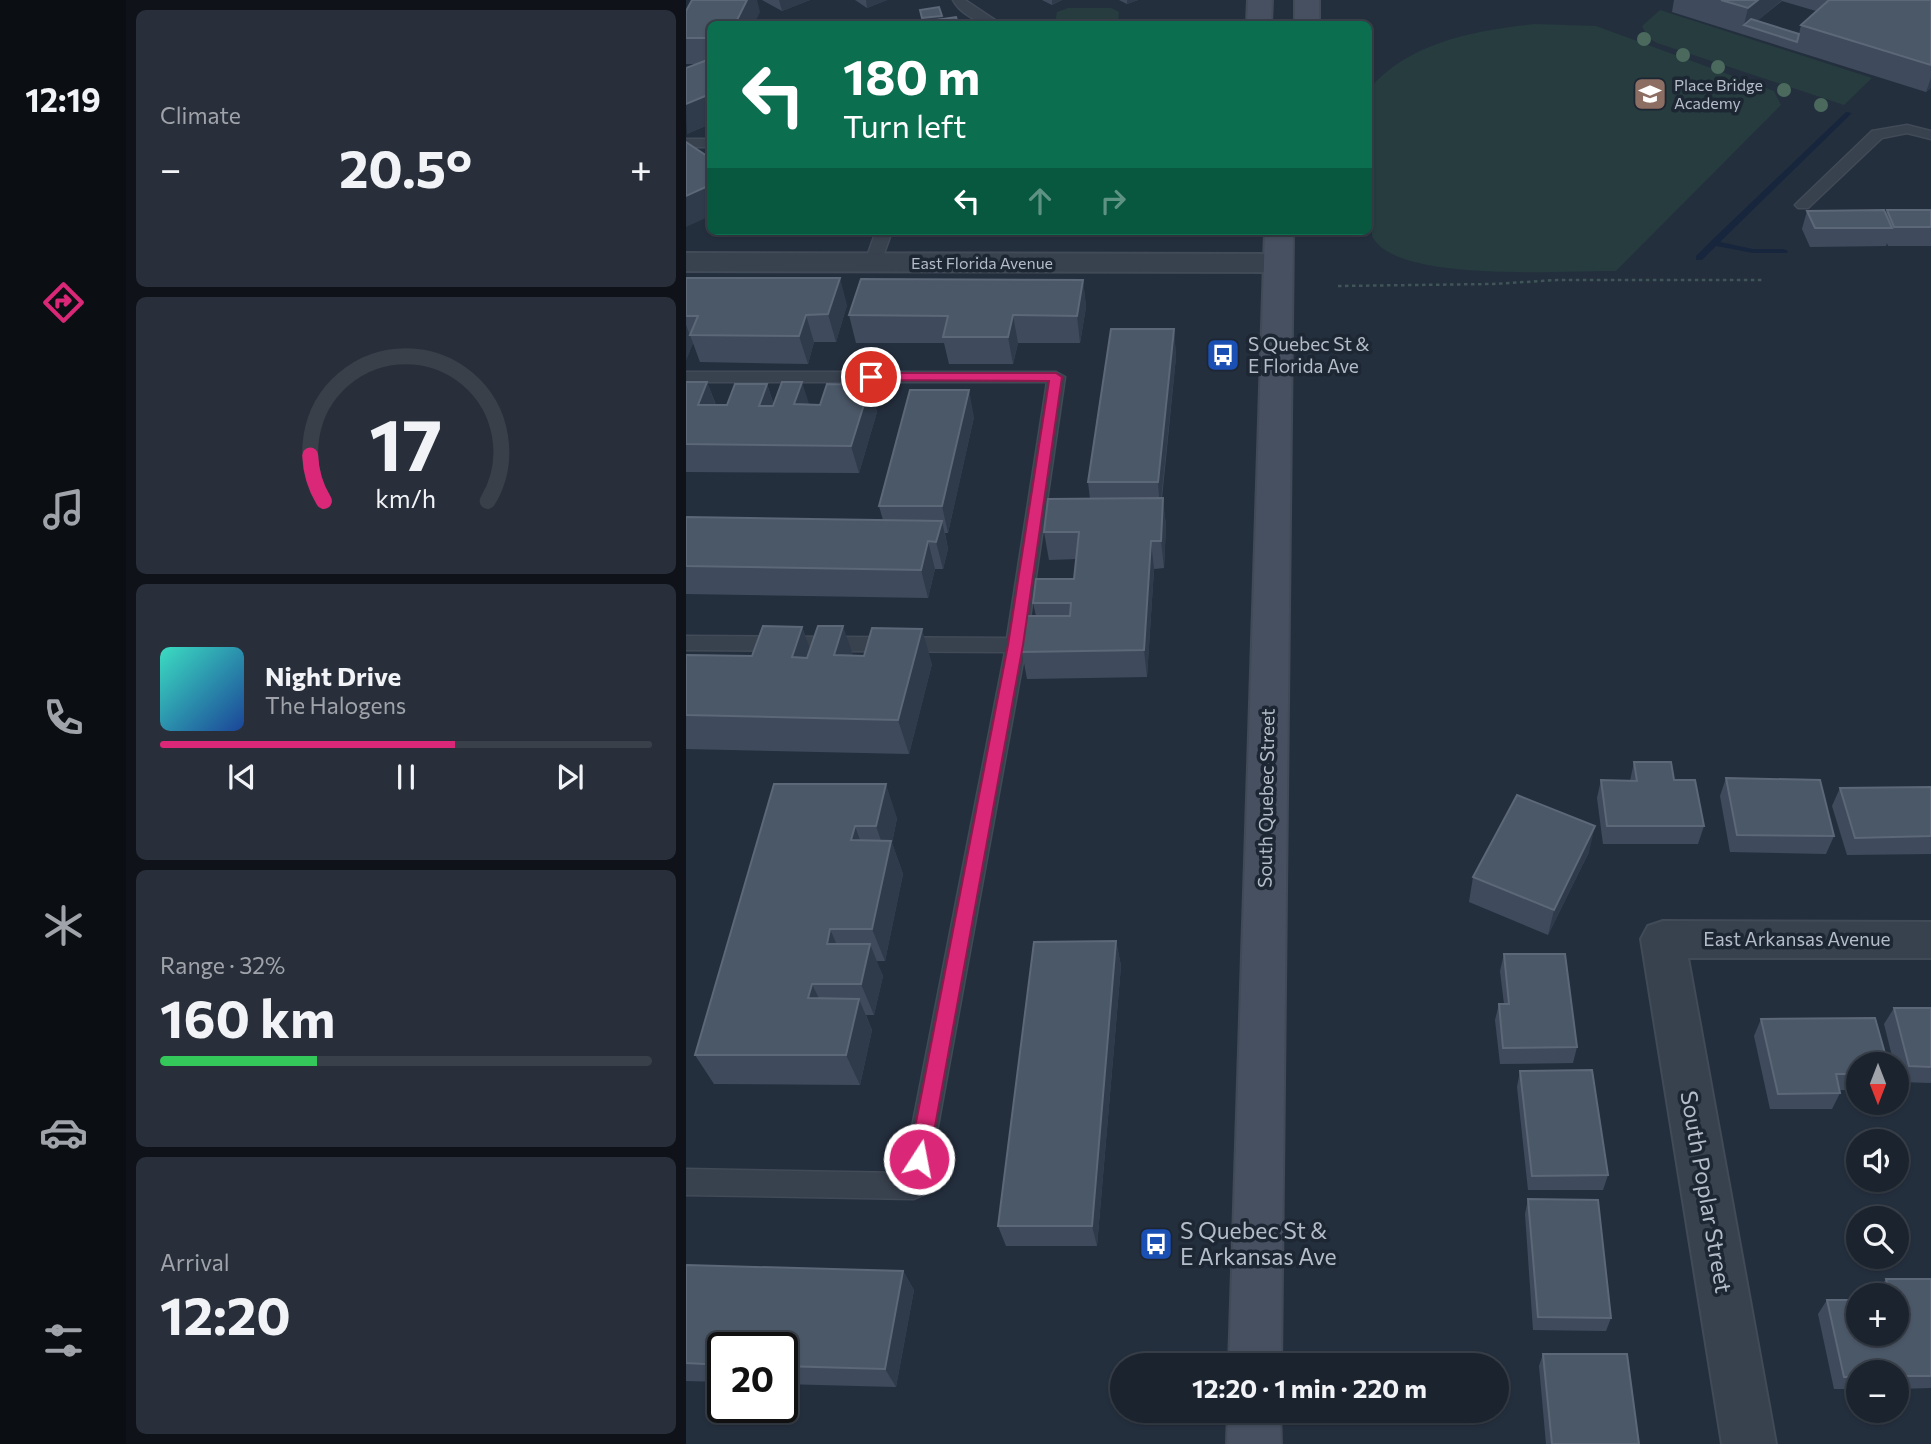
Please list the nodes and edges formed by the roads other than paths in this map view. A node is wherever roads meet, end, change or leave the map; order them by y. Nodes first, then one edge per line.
1 (959, 0) edge
2 (1260, 0) edge
3 (1307, 0) edge
4 (988, 20) dead end
5 (1259, 21) edge
6 (1307, 21) edge
7 (1931, 135) edge
8 (686, 143) edge
9 (707, 143) edge
10 (1803, 205) dead end
11 (883, 235) edge
12 (1279, 235) edge
13 (686, 262) edge
14 (873, 262) junction
15 (1278, 263) junction
16 (686, 377) edge
17 (686, 643) edge
18 (1016, 645) junction
19 (1663, 939) joint
20 (1931, 940) edge
21 (686, 1182) edge
22 (1255, 1353) edge
23 (1254, 1423) edge
24 (1254, 1444) edge
25 (1749, 1444) edge

1 - 4 lane
2 - 5 main road
3 - 6 main road
7 - 10 lane
8 - 9 lane
11 - 14 lane
12 - 15 main road, South Quebec Street
13 - 14 street, East Florida Avenue
14 - 15 street, East Florida Avenue
15 - 22 main road, South Quebec Street
16 - 18 lane
17 - 18 lane
18 - 21 lane
19 - 20 street, East Arkansas Avenue
19 - 25 street, South Poplar Street
23 - 24 main road

